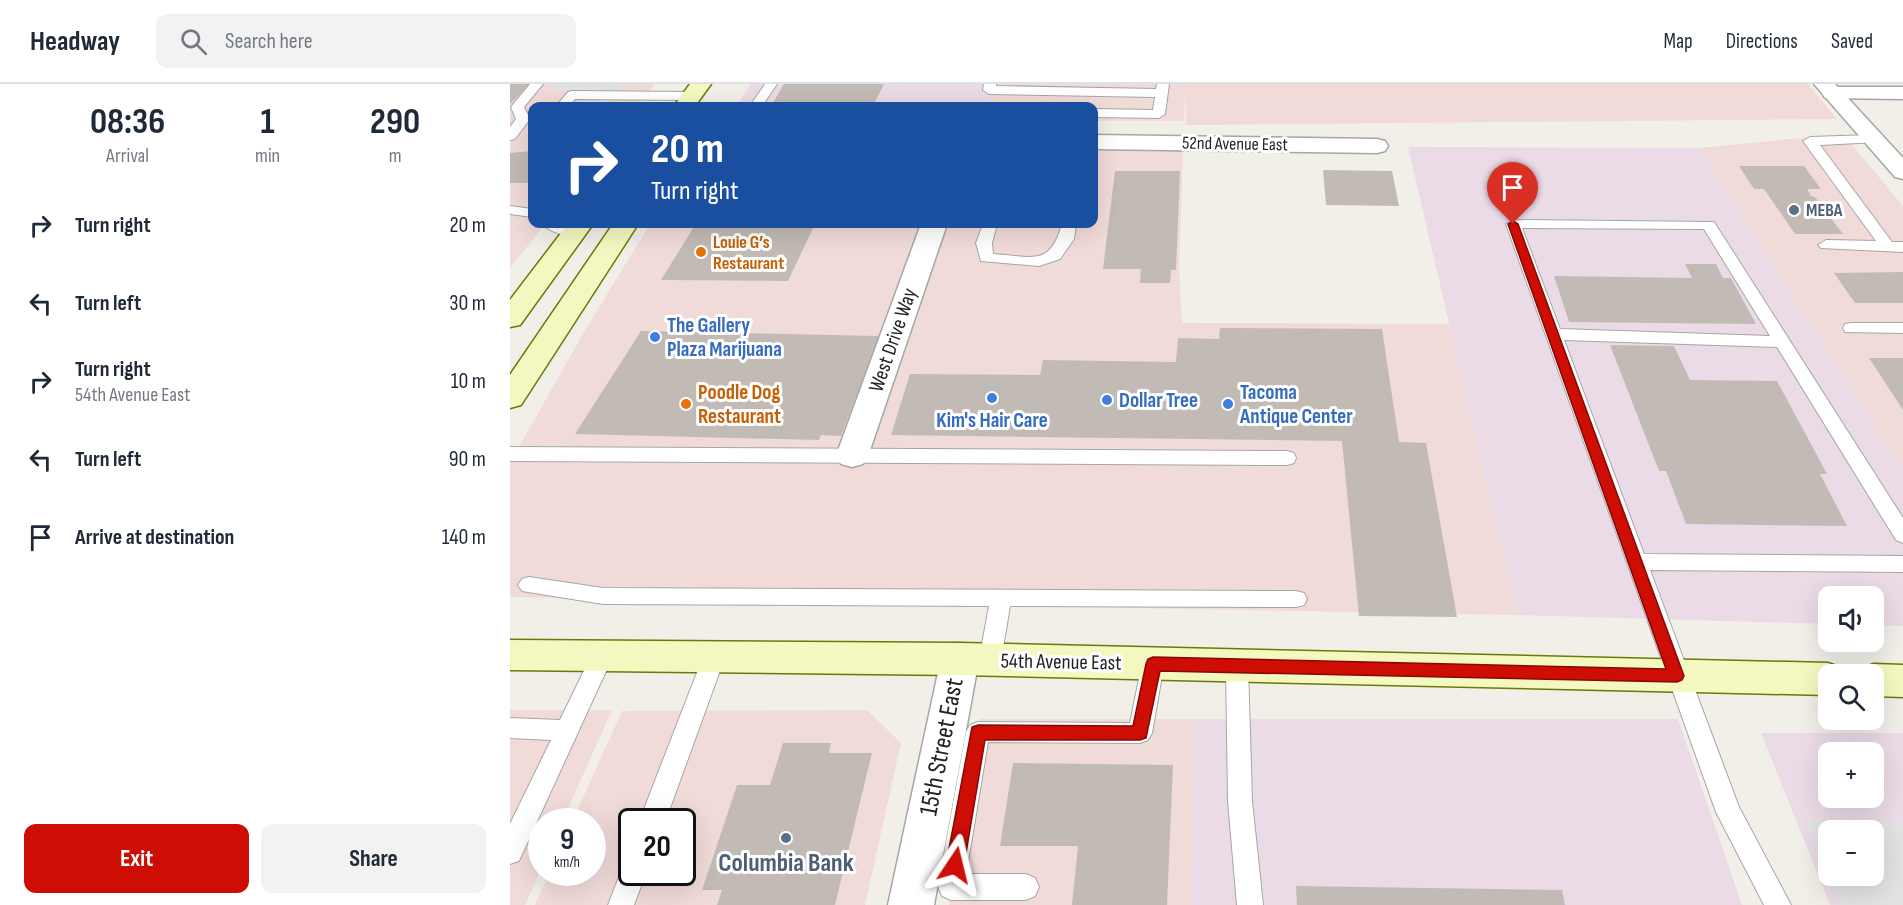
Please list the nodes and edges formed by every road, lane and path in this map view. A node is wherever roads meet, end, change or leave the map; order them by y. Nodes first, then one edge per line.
1 (537, 84) edge
2 (633, 84) edge
3 (771, 84) edge
4 (989, 87) edge
5 (1163, 89) edge
6 (1829, 89) edge
7 (1903, 93) edge
8 (625, 96) junction
9 (692, 96) edge
10 (566, 102) edge
11 (759, 102) edge
12 (986, 102) edge
13 (1098, 113) edge
14 (528, 135) edge
15 (510, 136) edge
16 (1873, 139) junction
17 (1098, 142) edge
18 (1377, 146) dead end
19 (1903, 172) edge
20 (511, 210) edge
21 (528, 212) edge
22 (576, 228) edge
23 (622, 228) edge
24 (933, 228) edge
25 (989, 228) edge
26 (1068, 228) edge
27 (1826, 245) dead end
28 (1895, 246) edge
29 (515, 306) edge
30 (1851, 328) dead end
31 (1903, 328) edge
32 (1553, 334) junction
33 (1782, 342) junction
34 (510, 398) edge
35 (510, 454) edge
36 (852, 456) junction
37 (1287, 458) dead end
38 (1903, 535) edge
39 (1636, 562) junction
40 (1903, 564) edge
41 (529, 585) dead end
42 (1001, 598) junction
43 (1296, 599) dead end
44 (510, 655) edge
45 (602, 656) junction
46 (714, 657) junction
47 (975, 660) junction
48 (1153, 664) junction
49 (1237, 666) junction
50 (1677, 676) junction
51 (1818, 679) edge
52 (1884, 680) edge
53 (1903, 681) edge
54 (510, 728) edge
55 (567, 730) junction
56 (657, 808) edge
57 (510, 852) edge
58 (628, 886) edge
59 (1026, 887) dead end
60 (926, 892) edge
61 (621, 905) edge
62 (1250, 905) edge
63 (1778, 905) edge

1 - 15 lane
2 - 8 lane
3 - 11 lane
4 - 5 lane
4 - 12 lane
5 - 13 lane
6 - 7 street
6 - 16 street
8 - 9 lane
8 - 10 lane
14 - 15 lane
16 - 19 street
16 - 28 lane
17 - 18 street, 52nd Avenue East
20 - 21 lane
22 - 29 main road
23 - 34 main road
24 - 36 street, West Drive Way
25 - 26 lane
27 - 28 lane
30 - 31 lane
32 - 33 lane
32 - 33 lane
32 - 39 lane
33 - 38 lane
35 - 36 lane
36 - 37 lane
39 - 40 lane
39 - 50 lane
41 - 42 lane
42 - 43 lane
42 - 47 lane
44 - 45 main road, 54th Avenue East
45 - 46 main road, 54th Avenue East
45 - 55 lane
46 - 47 main road, 54th Avenue East
46 - 56 lane
47 - 48 main road, 54th Avenue East
47 - 60 street, 15th Street East
48 - 49 main road, 54th Avenue East
48 - 60 lane
49 - 50 main road, 54th Avenue East
49 - 62 lane
50 - 51 main road, 54th Avenue East
50 - 63 lane
52 - 53 main road
54 - 55 lane
55 - 57 lane
58 - 61 lane
59 - 60 lane

